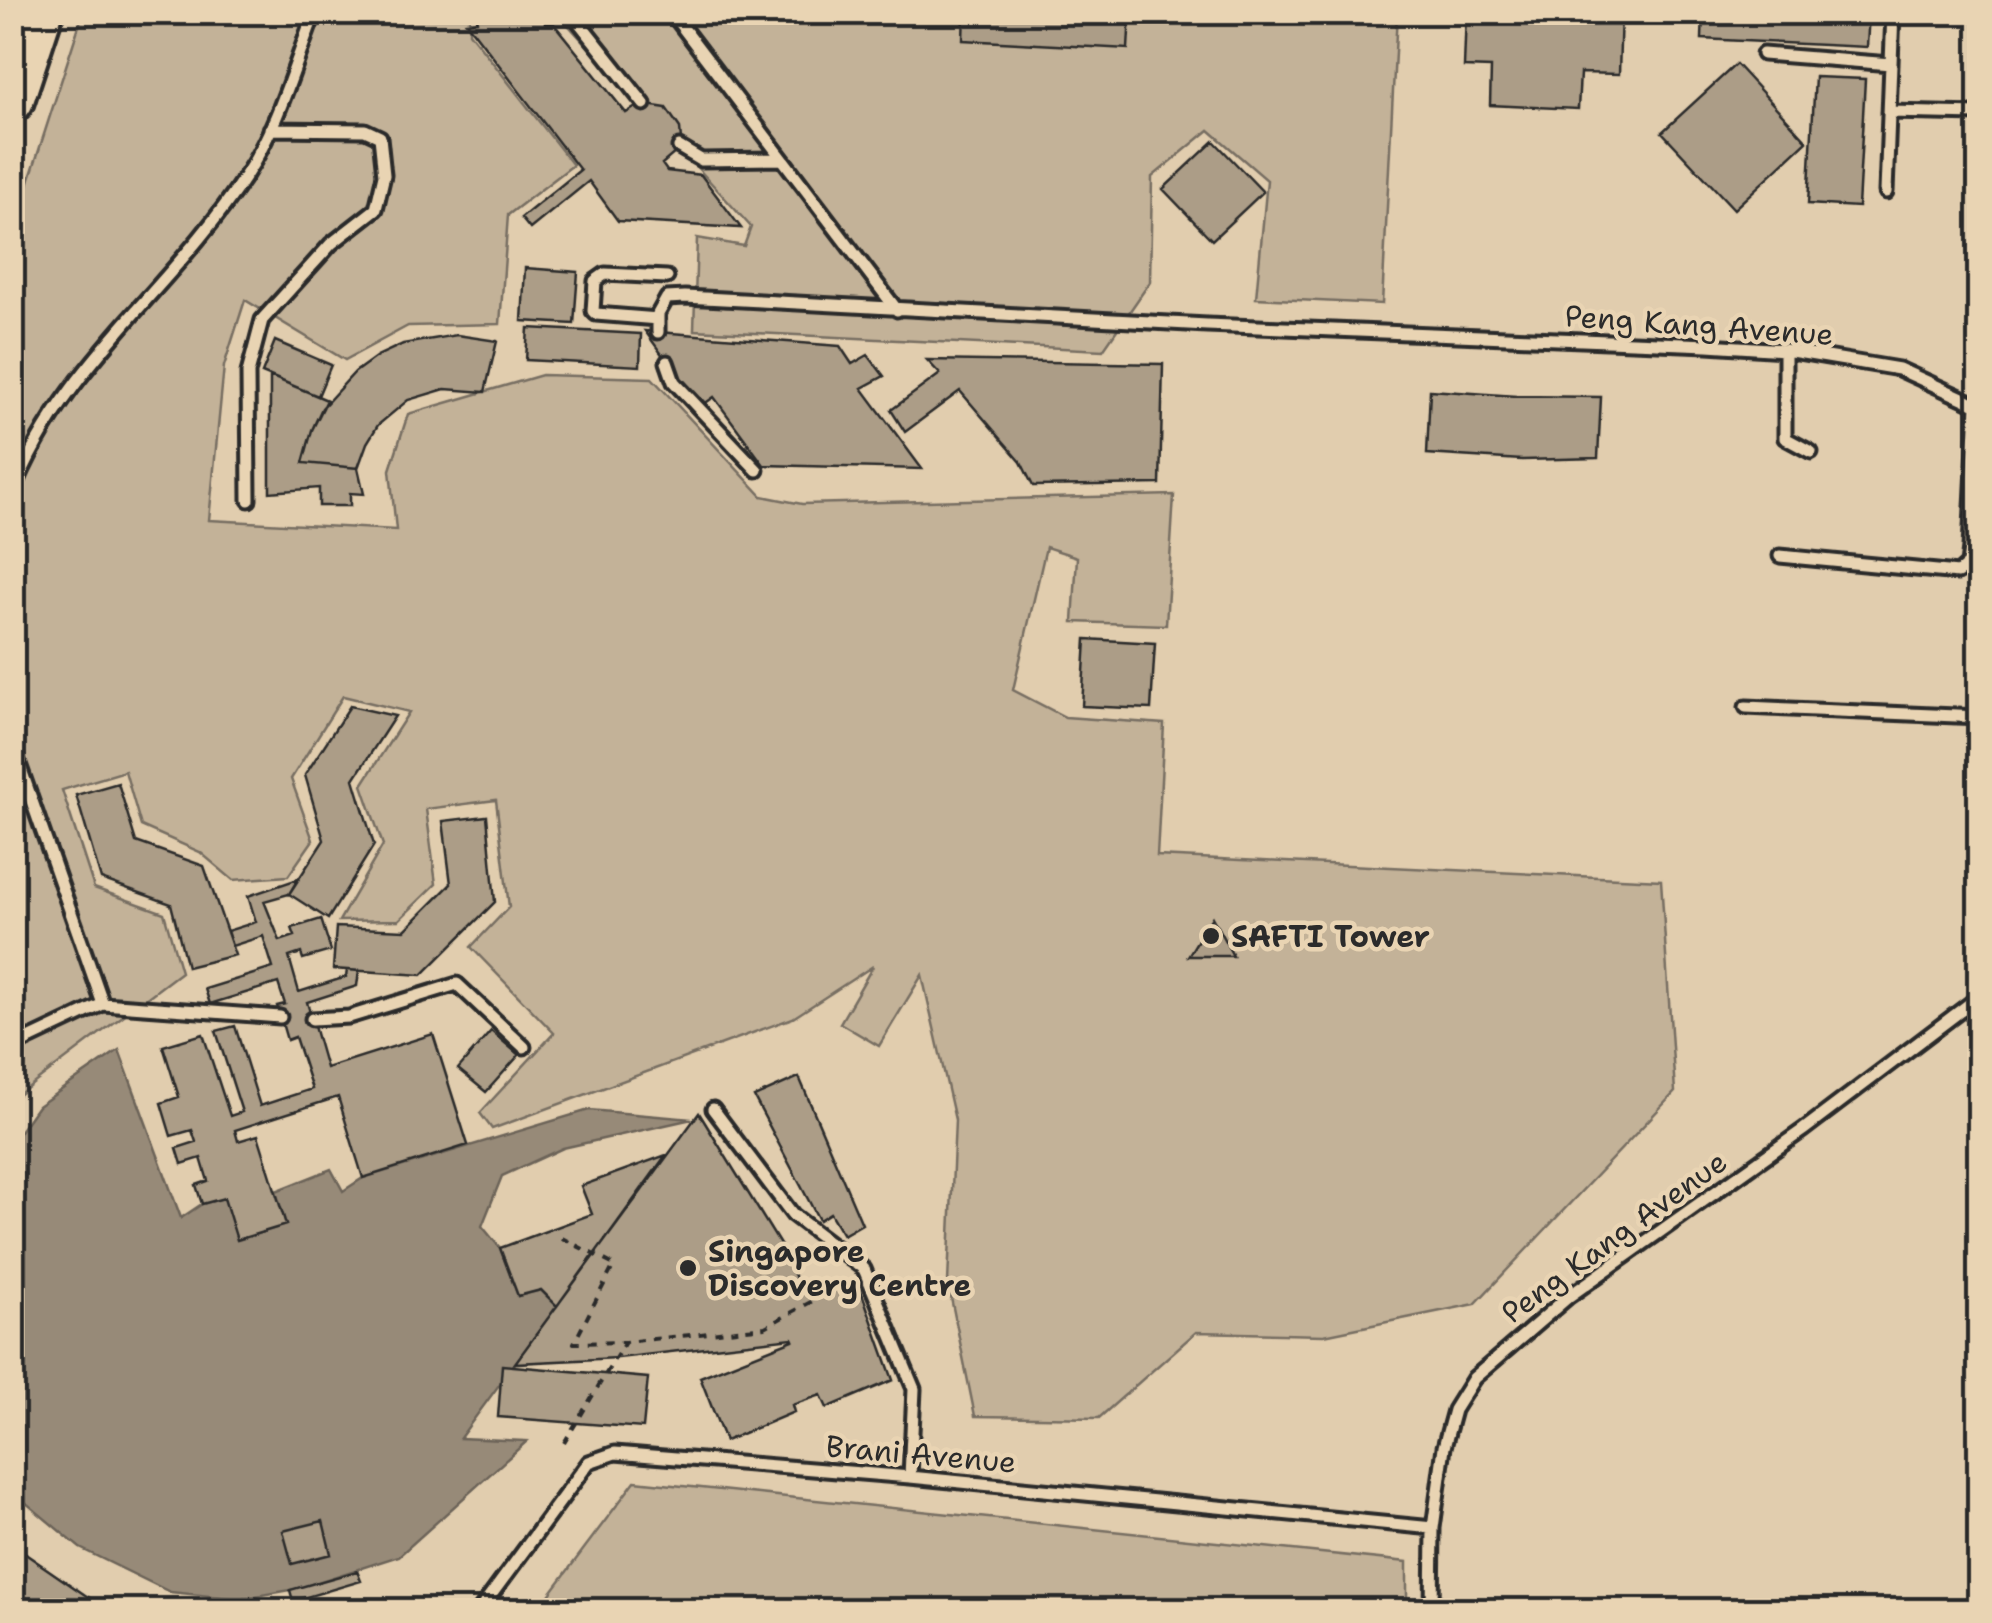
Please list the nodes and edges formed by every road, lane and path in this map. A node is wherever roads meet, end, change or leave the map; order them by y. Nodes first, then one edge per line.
1 (41, 12) edge
2 (315, 12) edge
3 (579, 12) edge
4 (671, 12) edge
5 (1893, 12) edge
6 (1763, 54) dead end
7 (1891, 64) junction
8 (12, 100) edge
9 (644, 104) dead end
10 (1890, 112) junction
11 (1980, 114) edge
12 (270, 129) junction
13 (679, 147) dead end
14 (782, 159) junction
15 (1886, 192) dead end
16 (667, 277) dead end
17 (897, 310) junction
18 (1784, 350) junction
19 (667, 362) dead end
20 (1978, 406) edge
21 (1811, 452) dead end
22 (756, 470) dead end
23 (12, 495) edge
24 (249, 500) dead end
25 (1780, 556) dead end
26 (1746, 707) dead end
27 (1980, 717) edge
28 (12, 744) edge
29 (1980, 996) edge
30 (103, 1004) junction
31 (280, 1017) dead end
32 (312, 1019) dead end
33 (12, 1047) edge
34 (524, 1047) dead end
35 (713, 1109) dead end
36 (562, 1238) dead end
37 (831, 1291) dead end
38 (625, 1342) junction
39 (564, 1443) dead end
40 (910, 1477) junction
41 (1433, 1528) junction
42 (120, 1606) dead end
43 (134, 1610) edge
44 (480, 1610) edge
45 (1432, 1610) edge

1 - 8 highway
2 - 12 lane
3 - 9 lane
4 - 14 lane
5 - 7 lane
6 - 7 lane
7 - 10 lane
10 - 11 lane
10 - 15 lane
12 - 23 lane
12 - 24 lane
13 - 14 lane
14 - 17 lane
16 - 17 lane, Peng Kang Avenue
17 - 18 lane, Peng Kang Avenue
18 - 20 lane, Peng Kang Avenue
18 - 21 lane
19 - 22 lane
20 - 25 lane
26 - 27 lane
28 - 30 lane
29 - 41 lane, Peng Kang Avenue
30 - 31 lane
30 - 33 lane
32 - 34 lane
35 - 40 lane
36 - 38 path
37 - 38 path
38 - 39 path
40 - 41 lane, Brani Avenue
40 - 44 lane, Brani Avenue
41 - 45 lane, Peng Kang Avenue
42 - 43 path

